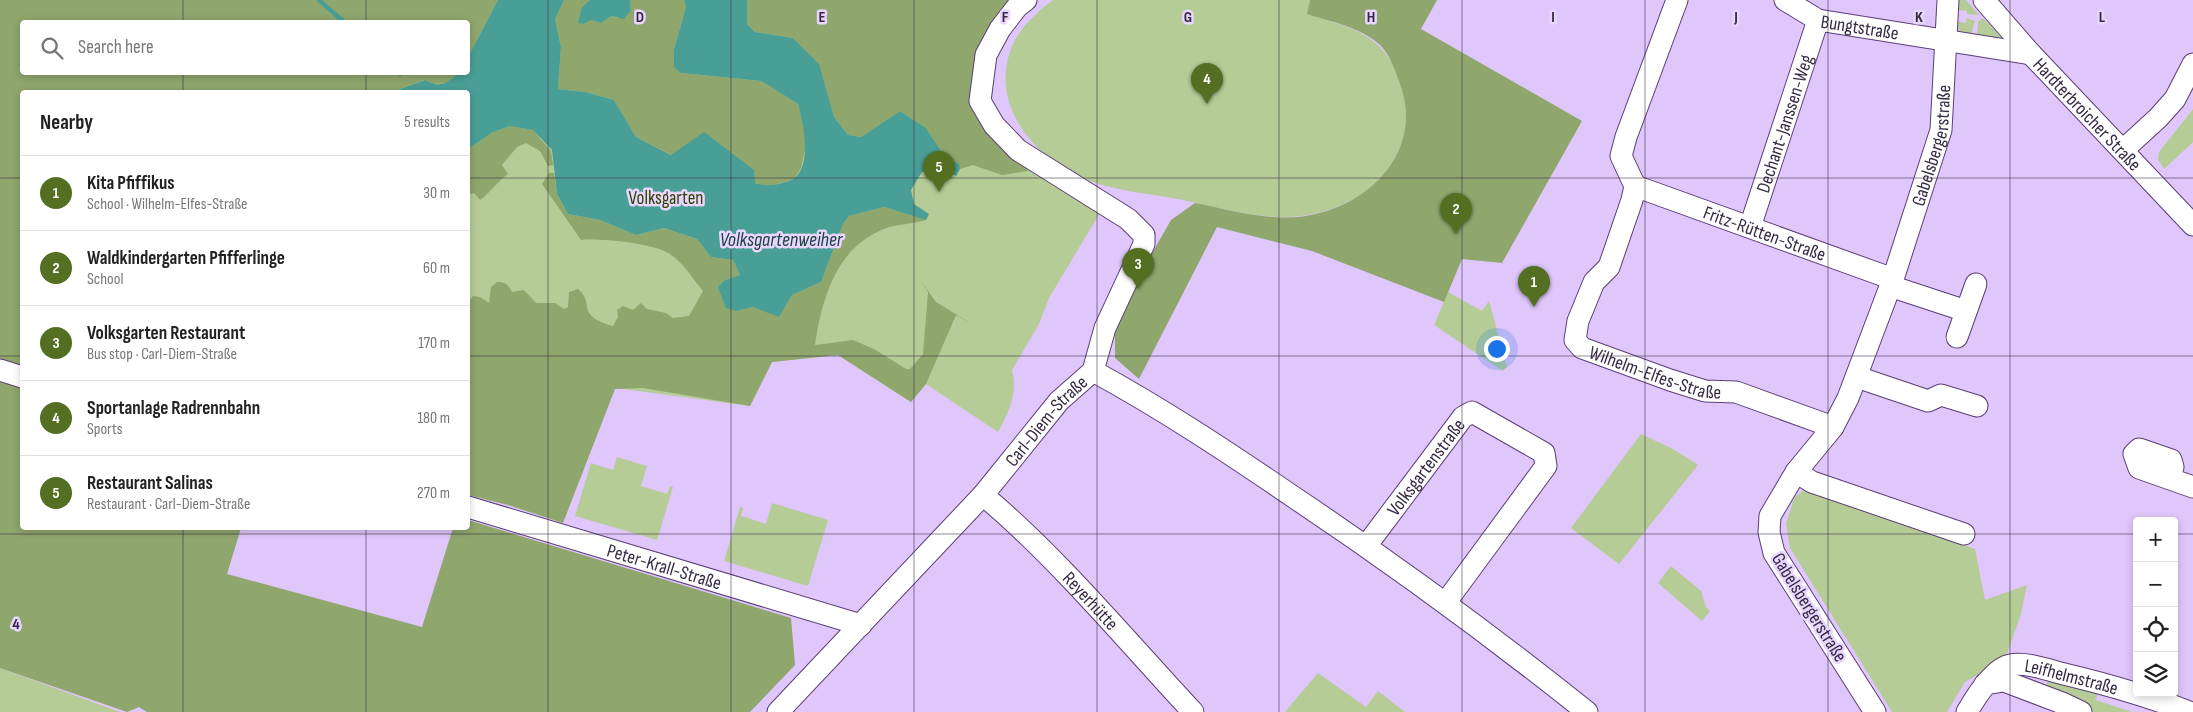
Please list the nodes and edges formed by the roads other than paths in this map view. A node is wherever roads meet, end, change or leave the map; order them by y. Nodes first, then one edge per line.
1 (1026, 0) edge
2 (1677, 0) edge
3 (1784, 0) edge
4 (1948, 0) edge
5 (1984, 0) edge
6 (1818, 20) junction
7 (1945, 40) junction
8 (2031, 54) junction
9 (2193, 64) edge
10 (2122, 150) junction
11 (1635, 186) junction
12 (2190, 215) edge
13 (1750, 227) junction
14 (1891, 282) junction
15 (1976, 284) dead end
16 (1966, 311) junction
17 (1957, 337) dead end
18 (0, 370) edge
19 (1093, 371) junction
20 (20, 376) edge
21 (1856, 377) junction
22 (1977, 406) dead end
23 (1833, 427) junction
24 (1796, 472) junction
25 (2170, 478) dead end
26 (2193, 487) edge
27 (983, 495) junction
28 (470, 508) edge
29 (1964, 534) dead end
30 (1366, 546) junction
31 (1446, 602) junction
32 (861, 624) junction
33 (2044, 669) junction
34 (2035, 693) junction
35 (1976, 697) edge
36 (778, 712) edge
37 (1193, 712) edge
38 (1587, 712) edge
39 (1875, 712) edge
40 (2081, 712) edge
41 (2189, 712) edge

1 - 19 street, Carl-Diem-Straße
2 - 11 street
3 - 6 street, Bungtstraße
4 - 7 street, Gabelsbergerstraße
5 - 8 street, Hardterbroicher Straße
6 - 7 street, Bungtstraße
6 - 13 street, Dechant-Janssen-Weg
7 - 8 street, Bungtstraße
7 - 14 street, Gabelsbergerstraße
8 - 10 street, Hardterbroicher Straße
9 - 10 street
10 - 12 street, Hardterbroicher Straße
11 - 13 street, Fritz-Rütten-Straße
11 - 23 street, Wilhelm-Elfes-Straße
13 - 14 street, Fritz-Rütten-Straße
14 - 16 street
14 - 21 street, Gabelsbergerstraße
15 - 16 street
16 - 17 street
18 - 20 street
19 - 27 street, Carl-Diem-Straße
19 - 30 street
21 - 22 street
21 - 23 street, Gabelsbergerstraße
23 - 24 street, Gabelsbergerstraße
24 - 29 street
24 - 39 street, Gabelsbergerstraße
25 - 26 street
27 - 32 street, Carl-Diem-Straße
27 - 37 street, Reyerhütte
28 - 32 street, Peter-Krall-Straße
30 - 31 street
30 - 31 street, Volksgartenstraße
31 - 38 street
32 - 36 street, Carl-Diem-Straße
33 - 34 street
33 - 35 street, Leifhelmstraße
33 - 41 street, Leifhelmstraße
34 - 35 street, Leifhelmstraße
34 - 40 street, Leifhelmstraße

